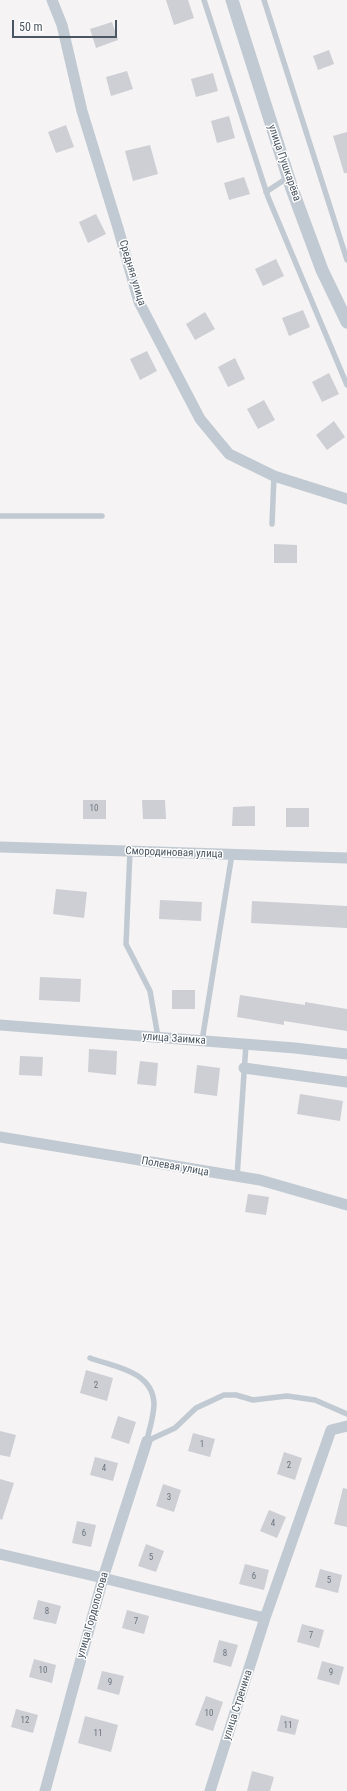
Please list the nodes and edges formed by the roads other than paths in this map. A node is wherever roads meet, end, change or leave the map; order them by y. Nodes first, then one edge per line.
1 (52, 0) edge
2 (204, 0) edge
3 (232, 0) edge
4 (264, 0) edge
5 (289, 177) junction
6 (266, 192) junction
7 (347, 260) edge
8 (347, 322) edge
9 (347, 384) edge
10 (274, 476) junction
11 (347, 499) edge
12 (0, 516) edge
13 (102, 516) dead end
14 (272, 524) dead end
15 (0, 847) edge
16 (130, 851) junction
17 (232, 854) junction
18 (347, 858) edge
19 (0, 1025) edge
20 (158, 1037) junction
21 (202, 1041) junction
22 (246, 1044) junction
23 (347, 1054) edge
24 (244, 1068) junction
25 (347, 1082) edge
26 (0, 1138) edge
27 (237, 1177) junction
28 (347, 1206) edge
29 (90, 1358) dead end
30 (347, 1414) edge
31 (347, 1426) edge
32 (147, 1441) junction
33 (0, 1554) edge
34 (104, 1578) junction
35 (265, 1618) junction
36 (45, 1791) edge
37 (210, 1791) edge

1 - 10 street, Средняя улица
2 - 6 lane
3 - 5 street, улица Пушкарёва
4 - 7 lane
5 - 6 lane
5 - 8 street, улица Пушкарёва
6 - 9 lane
10 - 11 street, Средняя улица
10 - 14 lane
12 - 13 lane
15 - 16 street, Смородиновая улица
16 - 17 street, Смородиновая улица
16 - 20 lane
17 - 18 street, Смородиновая улица
17 - 21 lane
19 - 20 street, улица Заимка
20 - 21 street, улица Заимка
21 - 22 street, улица Заимка
22 - 23 street, улица Заимка
22 - 24 lane
24 - 25 street
24 - 27 lane
26 - 27 street, Полевая улица
27 - 28 street, Полевая улица
29 - 32 lane
30 - 32 lane
31 - 35 street, улица Стренина
32 - 34 street, улица Гордополова
33 - 34 street
34 - 35 street
34 - 36 street, улица Гордополова
35 - 37 street, улица Стренина

